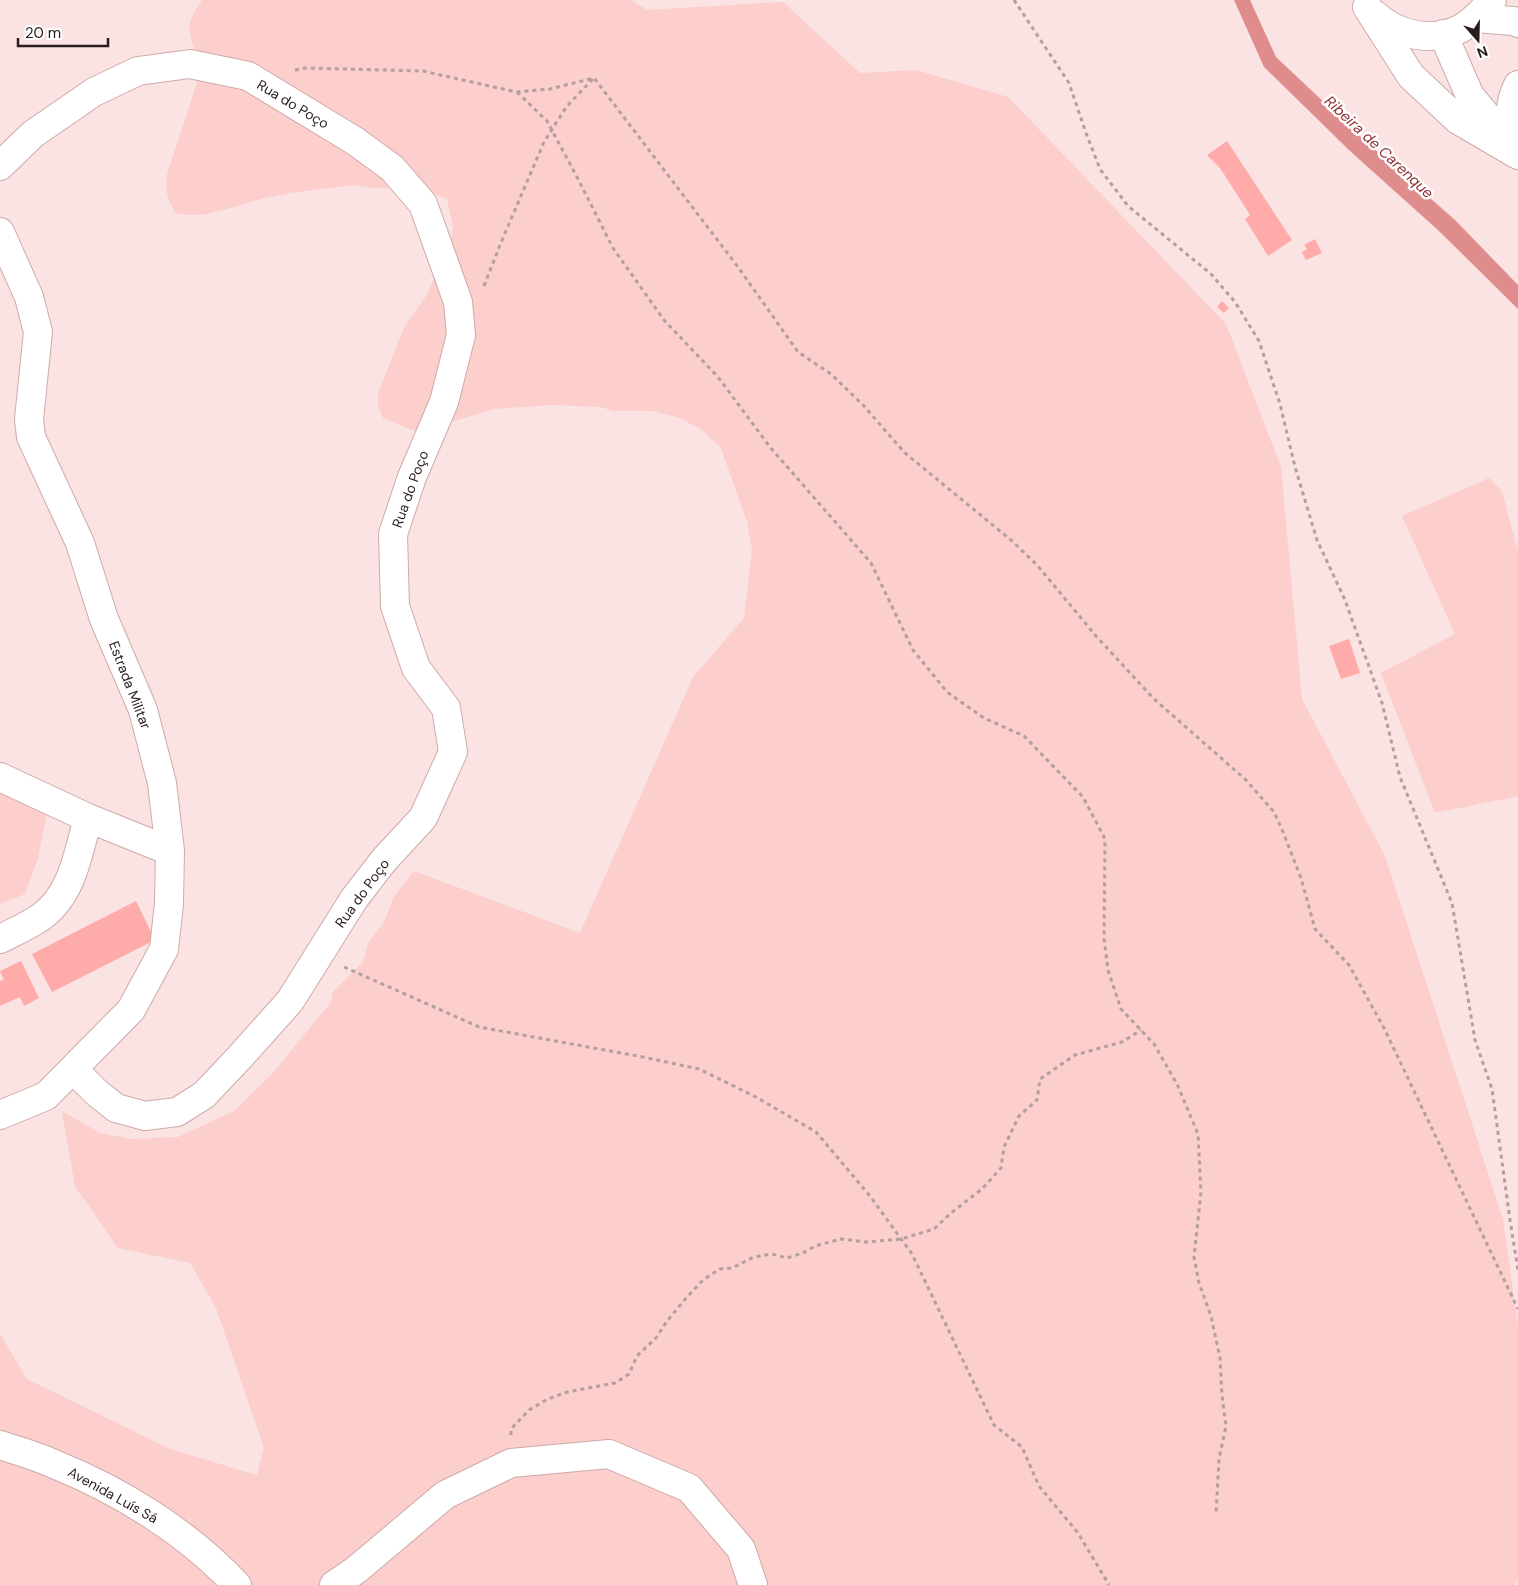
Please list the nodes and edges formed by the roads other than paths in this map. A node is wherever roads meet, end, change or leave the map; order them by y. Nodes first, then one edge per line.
1 (1365, 4) edge
2 (1484, 9) edge
3 (1518, 24) edge
4 (1443, 34) junction
5 (1518, 86) edge
6 (1518, 144) edge
7 (1518, 154) edge
8 (0, 166) edge
9 (0, 232) edge
10 (0, 777) edge
11 (88, 818) junction
12 (170, 851) junction
13 (0, 939) edge
14 (74, 1070) junction
15 (0, 1115) edge
16 (0, 1445) edge
17 (354, 1580) edge
18 (237, 1585) edge
19 (753, 1585) edge

1 - 4 street
1 - 7 street
2 - 3 street
2 - 4 street
4 - 7 street
5 - 6 street
8 - 14 street, Rua do Poço
9 - 12 street, Estrada Militar
10 - 11 street
11 - 12 street
11 - 13 street
12 - 14 street, Estrada Militar
14 - 15 street, Estrada Militar
16 - 18 street, Avenida Luís Sá
17 - 19 street

